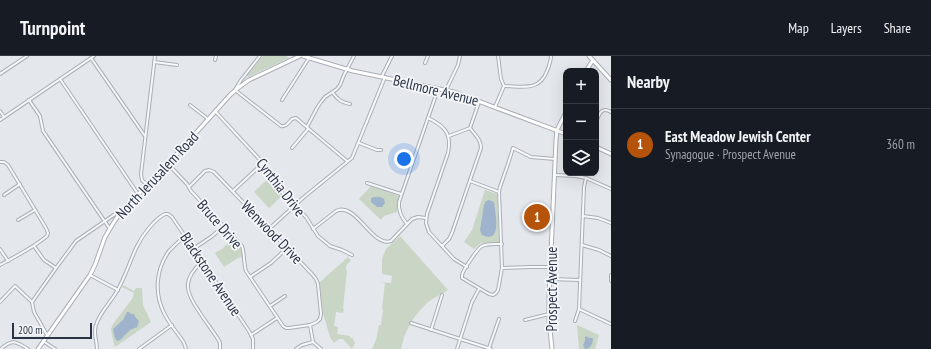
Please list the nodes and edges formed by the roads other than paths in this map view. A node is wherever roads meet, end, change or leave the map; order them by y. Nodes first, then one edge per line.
1 (27, 56) edge
2 (94, 56) edge
3 (154, 56) edge
4 (216, 56) edge
5 (260, 56) edge
6 (302, 56) edge
7 (354, 56) edge
8 (392, 56) edge
9 (428, 56) edge
10 (460, 56) edge
11 (498, 56) edge
12 (551, 56) edge
13 (589, 56) edge
14 (91, 58) junction
15 (309, 58) junction
16 (215, 60) dead end
17 (593, 60) junction
18 (154, 62) junction
19 (425, 63) dead end
20 (177, 65) dead end
21 (588, 68) edge
22 (347, 69) junction
23 (0, 74) edge
24 (383, 77) junction
25 (60, 79) junction
26 (611, 80) edge
27 (504, 86) junction
28 (439, 88) junction
29 (235, 90) junction
30 (446, 90) junction
31 (333, 93) junction
32 (29, 100) junction
33 (282, 100) dead end
34 (479, 101) junction
35 (190, 104) dead end
36 (350, 104) dead end
37 (495, 107) junction
38 (0, 111) edge
39 (215, 111) junction
40 (611, 112) edge
41 (599, 115) edge
42 (4, 117) junction
43 (428, 118) junction
44 (563, 118) edge
45 (208, 119) junction
46 (0, 120) edge
47 (308, 128) junction
48 (470, 128) junction
49 (557, 130) junction
50 (563, 133) edge
51 (449, 136) junction
52 (145, 137) junction
53 (359, 143) junction
54 (292, 148) dead end
55 (599, 148) edge
56 (380, 150) dead end
57 (611, 154) edge
58 (555, 159) junction
59 (0, 162) edge
60 (347, 162) junction
61 (263, 163) junction
62 (168, 164) junction
63 (554, 174) junction
64 (586, 178) junction
65 (470, 182) junction
66 (367, 183) dead end
67 (20, 184) junction
68 (147, 185) junction
69 (189, 187) junction
70 (611, 189) edge
71 (233, 191) junction
72 (499, 192) junction
73 (138, 194) junction
74 (401, 194) junction
75 (4, 195) dead end
76 (294, 206) junction
77 (126, 207) junction
78 (35, 210) junction
79 (583, 216) junction
80 (426, 218) junction
81 (18, 220) dead end
82 (105, 222) junction
83 (611, 223) edge
84 (407, 224) junction
85 (224, 226) junction
86 (110, 229) junction
87 (268, 229) junction
88 (313, 229) junction
89 (185, 236) junction
90 (502, 244) junction
91 (582, 245) junction
92 (34, 246) junction
93 (442, 246) junction
94 (0, 248) edge
95 (287, 248) junction
96 (194, 249) junction
97 (352, 255) dead end
98 (611, 256) edge
99 (8, 261) junction
100 (202, 262) junction
101 (0, 265) edge
102 (467, 267) junction
103 (550, 267) junction
104 (56, 268) junction
105 (502, 268) junction
106 (90, 275) junction
107 (611, 275) edge
108 (250, 277) junction
109 (550, 279) junction
110 (580, 280) junction
111 (611, 281) edge
112 (479, 289) junction
113 (118, 290) junction
114 (442, 295) dead end
115 (285, 296) dead end
116 (0, 302) edge
117 (32, 302) junction
118 (270, 306) junction
119 (579, 309) junction
120 (549, 314) junction
121 (277, 318) junction
122 (499, 319) dead end
123 (525, 320) dead end
124 (575, 321) dead end
125 (411, 323) dead end
126 (611, 324) edge
127 (310, 325) junction
128 (172, 326) junction
129 (431, 330) junction
130 (47, 335) junction
131 (252, 335) junction
132 (460, 339) junction
133 (43, 341) junction
134 (313, 342) junction
135 (1, 349) edge
136 (28, 349) edge
137 (38, 349) edge
138 (55, 349) edge
139 (97, 349) edge
140 (139, 349) edge
141 (186, 349) edge
142 (220, 349) edge
143 (253, 349) edge
144 (296, 349) edge
145 (321, 349) edge
146 (457, 349) edge
147 (490, 349) edge
148 (552, 349) edge

1 - 23 street
2 - 14 street
3 - 18 street
4 - 16 street
5 - 29 street
6 - 15 main road, Bellmore Avenue
6 - 29 main road, North Jerusalem Road
7 - 22 street
8 - 24 street
9 - 19 street
10 - 30 street
11 - 27 street
12 - 27 street
13 - 17 main road
14 - 25 street
14 - 52 street
15 - 22 main road, Bellmore Avenue
15 - 33 street
17 - 21 main road
17 - 26 main road
18 - 20 street
18 - 52 street
22 - 24 main road, Bellmore Avenue
22 - 31 street
24 - 28 main road, Bellmore Avenue
24 - 53 street
25 - 32 street
25 - 73 street
27 - 37 street
28 - 30 main road, Bellmore Avenue
28 - 43 street
29 - 39 main road, North Jerusalem Road
29 - 47 street
30 - 34 main road, Bellmore Avenue
31 - 36 street
31 - 47 street
32 - 42 street
32 - 82 street
34 - 37 main road, Bellmore Avenue
34 - 48 street
35 - 45 street
37 - 49 main road, Bellmore Avenue
38 - 42 street
39 - 45 main road, North Jerusalem Road
39 - 61 street, Cynthia Drive
40 - 41 street
42 - 46 street
43 - 51 street
43 - 74 street
44 - 49 main road, Prospect Avenue
45 - 62 main road, North Jerusalem Road
47 - 54 street
47 - 60 street
48 - 51 street
48 - 65 street
49 - 50 main road, Bellmore Avenue
49 - 58 main road, Prospect Avenue
51 - 80 street
52 - 68 street
53 - 56 street
53 - 60 street
55 - 57 main road
58 - 63 main road, Prospect Avenue
58 - 72 street
59 - 67 street
60 - 76 street
61 - 71 street
61 - 76 street, Cynthia Drive
62 - 68 main road, North Jerusalem Road
62 - 69 street, Bruce Drive
63 - 64 street
63 - 103 main road, Prospect Avenue
64 - 70 street
64 - 79 street
65 - 72 street
65 - 93 street
66 - 74 street
67 - 75 street
67 - 78 street
68 - 73 main road, North Jerusalem Road
69 - 71 street, Wenwood Drive
69 - 85 street, Bruce Drive
71 - 87 street, Wenwood Drive
72 - 90 street
73 - 77 main road, North Jerusalem Road
74 - 84 street
76 - 87 street
76 - 88 street, Cynthia Drive
77 - 82 street
77 - 86 main road, North Jerusalem Road
78 - 81 street
78 - 92 street
79 - 83 street
79 - 91 street
80 - 84 street
80 - 93 street
82 - 86 street
82 - 104 street
84 - 88 street
85 - 96 street
85 - 108 street, Bruce Drive
86 - 106 main road, North Jerusalem Road
87 - 95 street, Wenwood Drive
88 - 97 street, Cynthia Drive
89 - 96 street, Blackstone Avenue
89 - 113 street, Blackstone Avenue
89 - 128 street
90 - 102 street
90 - 105 street
91 - 98 street
91 - 110 street
92 - 99 street
92 - 104 street
93 - 102 street
94 - 99 street
95 - 108 street
95 - 127 street, Wenwood Drive
96 - 100 street, Blackstone Avenue
99 - 101 street
100 - 131 street, Blackstone Avenue
100 - 142 street
102 - 112 street
103 - 105 street
103 - 109 main road, Prospect Avenue
104 - 117 street
105 - 112 street
106 - 113 street
106 - 130 main road, North Jerusalem Road
107 - 111 street
108 - 118 street, Bruce Drive
109 - 110 street
109 - 120 main road, Prospect Avenue
110 - 119 street
112 - 132 street
113 - 139 street
114 - 129 street
115 - 118 street
116 - 117 street
117 - 130 street
118 - 121 street, Bruce Drive
119 - 124 street
119 - 126 street
120 - 123 street
120 - 148 main road, Prospect Avenue
121 - 127 street, Bruce Drive
121 - 131 street
122 - 147 street
125 - 129 street
127 - 134 street
128 - 140 street
128 - 141 street
129 - 132 street
130 - 133 main road, North Jerusalem Road
131 - 143 street
132 - 146 street
132 - 147 street
133 - 137 main road, North Jerusalem Road
133 - 138 street
134 - 144 street
134 - 145 street
135 - 136 street

